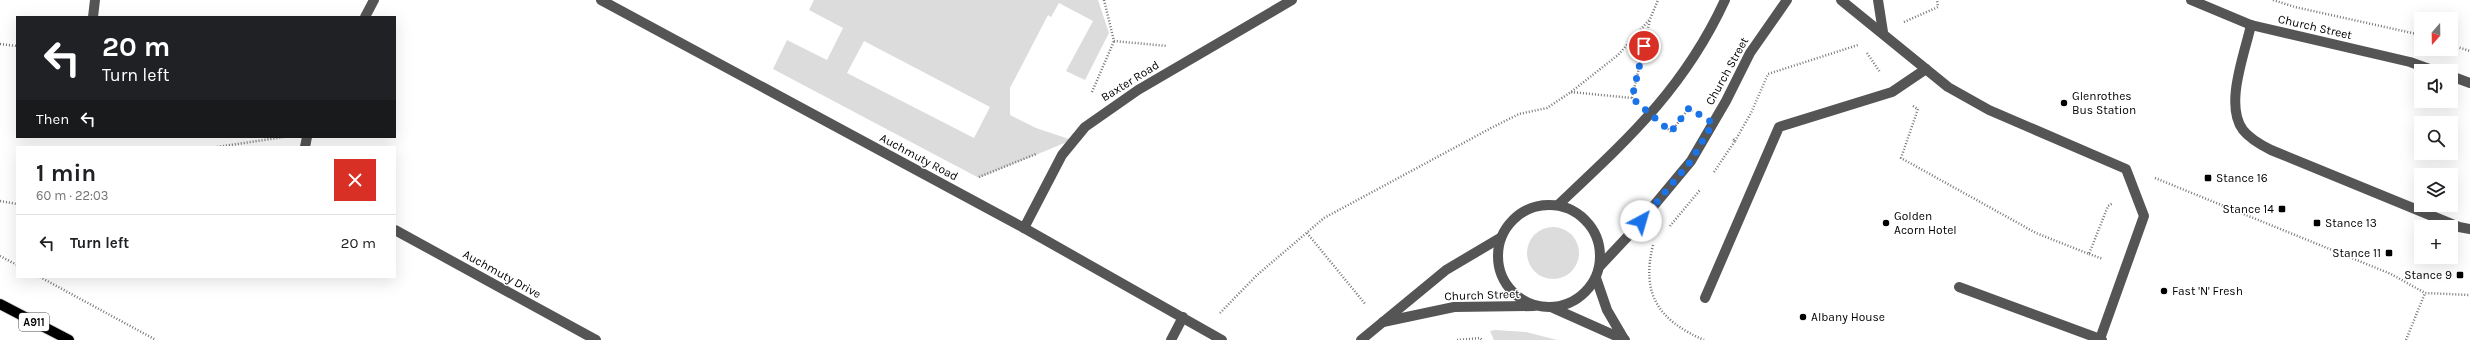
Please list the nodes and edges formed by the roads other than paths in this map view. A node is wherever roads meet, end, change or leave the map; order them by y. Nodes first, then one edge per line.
1 (95, 0) edge
2 (374, 0) edge
3 (601, 0) edge
4 (1292, 0) edge
5 (1724, 0) edge
6 (1788, 0) edge
7 (1842, 0) edge
8 (1878, 0) edge
9 (2190, 0) edge
10 (92, 16) edge
11 (366, 16) edge
12 (2251, 25) junction
13 (1882, 32) junction
14 (2416, 64) edge
15 (1926, 69) junction
16 (2458, 79) edge
17 (2470, 83) edge
18 (1558, 205) junction
19 (1024, 228) junction
20 (2470, 229) edge
21 (396, 231) edge
22 (1500, 238) junction
23 (1600, 266) junction
24 (1596, 278) junction
25 (1959, 287) dead end
26 (1705, 298) dead end
27 (0, 304) edge
28 (1538, 306) junction
29 (1553, 308) junction
30 (1183, 317) junction
31 (1381, 323) junction
32 (69, 340) edge
33 (596, 340) edge
34 (1171, 340) edge
35 (1222, 340) edge
36 (1361, 340) edge
37 (1624, 340) edge
38 (2101, 340) edge

1 - 10 street
2 - 11 street
3 - 19 street, Auchmuty Road
4 - 19 street, Baxter Road
5 - 18 street
6 - 23 street, Church Street
7 - 13 street
8 - 13 street
9 - 12 street, Church Street
12 - 14 street, Church Street
12 - 20 street
13 - 15 street
15 - 26 street
15 - 38 street
16 - 17 street
18 - 22 street
18 - 23 street
19 - 30 street, Auchmuty Road
21 - 33 street, Auchmuty Drive
22 - 28 street
22 - 31 street, Church Street
23 - 24 street
24 - 29 street
24 - 37 street
25 - 38 street
27 - 32 main road, A911
28 - 29 street
28 - 31 street, Church Street
29 - 37 street
30 - 34 street
30 - 35 street, Auchmuty Road
31 - 36 street, Church Street

